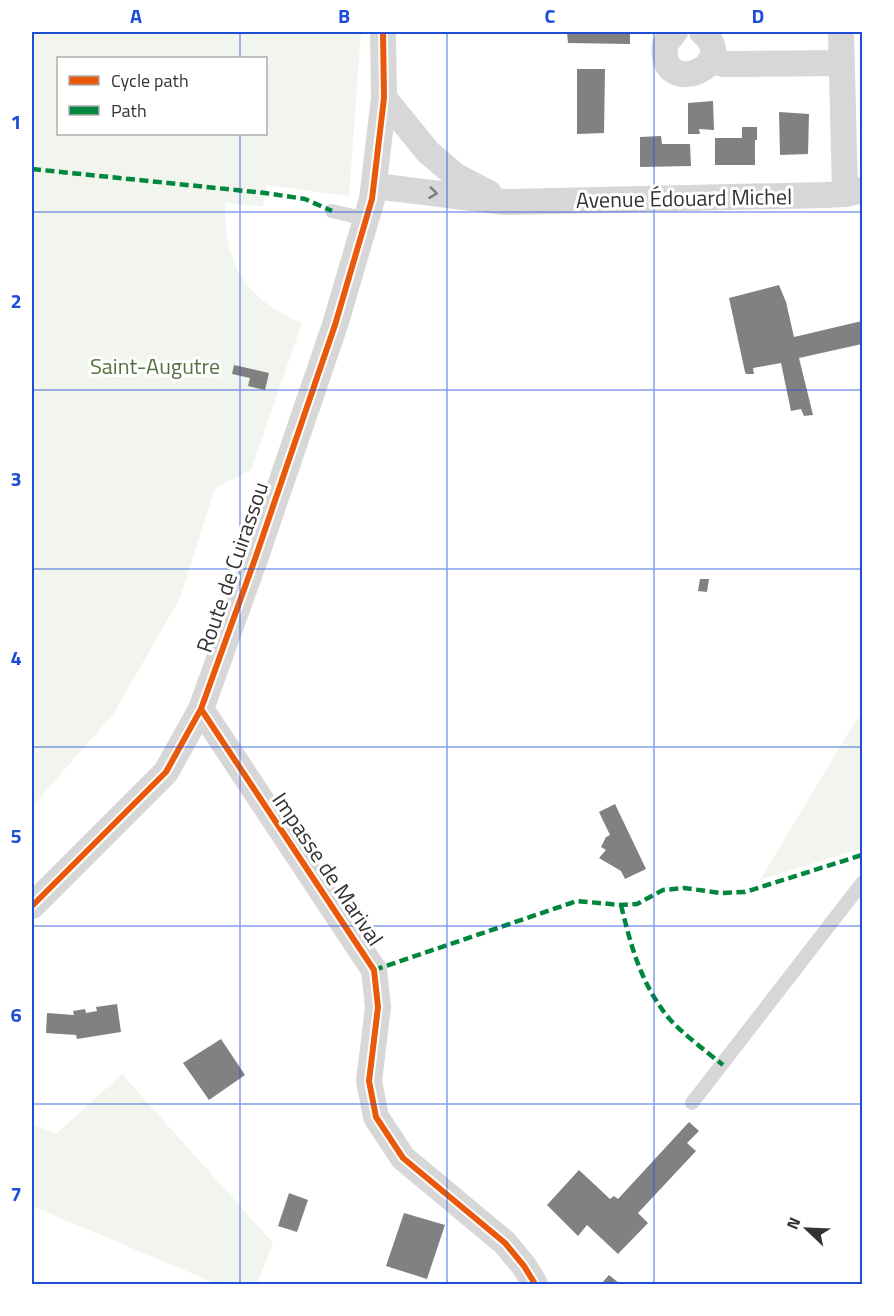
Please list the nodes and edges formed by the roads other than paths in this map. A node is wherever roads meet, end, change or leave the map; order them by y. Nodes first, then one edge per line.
1 (383, 32) edge
2 (675, 32) edge
3 (702, 32) edge
4 (847, 48) edge
5 (710, 61) junction
6 (384, 98) junction
7 (375, 186) junction
8 (854, 192) edge
9 (505, 202) junction
10 (332, 211) dead end
11 (366, 219) junction
12 (201, 709) junction
13 (862, 883) edge
14 (32, 906) edge
15 (692, 1103) dead end
16 (535, 1284) edge

1 - 6 street, Route de Cuirassou
2 - 5 street
3 - 5 street
4 - 5 street
4 - 8 street
6 - 7 street, Route de Cuirassou
6 - 9 street, Avenue Édouard Michel
7 -> 9 street, Avenue Édouard Michel
7 - 11 street, Route de Cuirassou
8 - 9 street, Avenue Édouard Michel
10 - 11 lane
11 - 12 street, Route de Cuirassou
12 - 14 street, Route de Cuirassou
12 - 16 street, Impasse de Marival
13 - 15 lane

